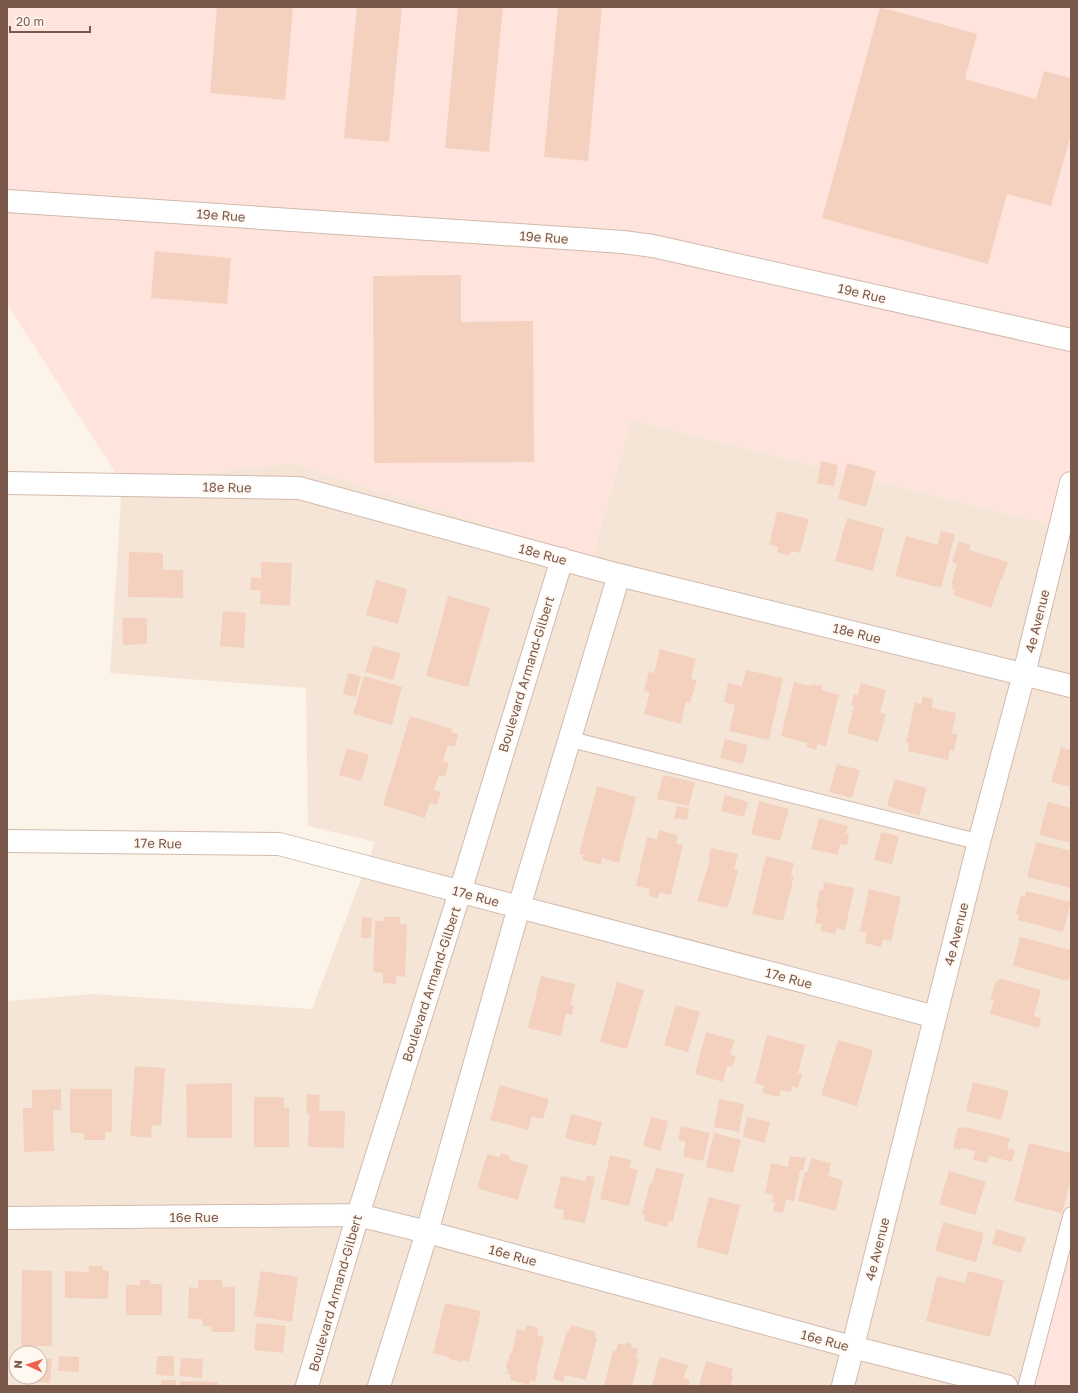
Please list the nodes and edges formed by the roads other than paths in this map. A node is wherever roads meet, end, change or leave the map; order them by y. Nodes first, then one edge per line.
1 (7, 201) edge
2 (1071, 340) edge
3 (7, 483) edge
4 (1071, 483) edge
5 (562, 559) junction
6 (619, 575) junction
7 (1024, 674) junction
8 (1071, 686) edge
9 (569, 739) junction
10 (7, 841) edge
11 (979, 842) junction
12 (460, 892) junction
13 (519, 908) junction
14 (935, 1017) junction
15 (358, 1215) junction
16 (1071, 1215) edge
17 (7, 1218) edge
18 (427, 1232) junction
19 (852, 1347) junction
20 (307, 1386) edge
21 (379, 1386) edge
22 (843, 1386) edge
23 (1006, 1386) edge
24 (1026, 1386) edge

1 - 2 street, 19e Rue
3 - 5 street, 18e Rue
4 - 7 street, 4e Avenue
5 - 6 street, 18e Rue
5 - 12 street, Boulevard Armand-Gilbert
6 - 7 street, 18e Rue
6 - 9 street
7 - 8 street, 18e Rue
7 - 11 street, 4e Avenue
9 - 11 lane
9 - 13 street
10 - 12 street, 17e Rue
11 - 14 street, 4e Avenue
12 - 13 street, 17e Rue
12 - 15 street, Boulevard Armand-Gilbert
13 - 14 street, 17e Rue
13 - 18 street
14 - 19 street, 4e Avenue
15 - 17 street, 16e Rue
15 - 18 street, 16e Rue
15 - 20 street, Boulevard Armand-Gilbert
16 - 24 lane
18 - 19 street, 16e Rue
18 - 21 street
19 - 22 street, 4e Avenue
19 - 23 street, 16e Rue

